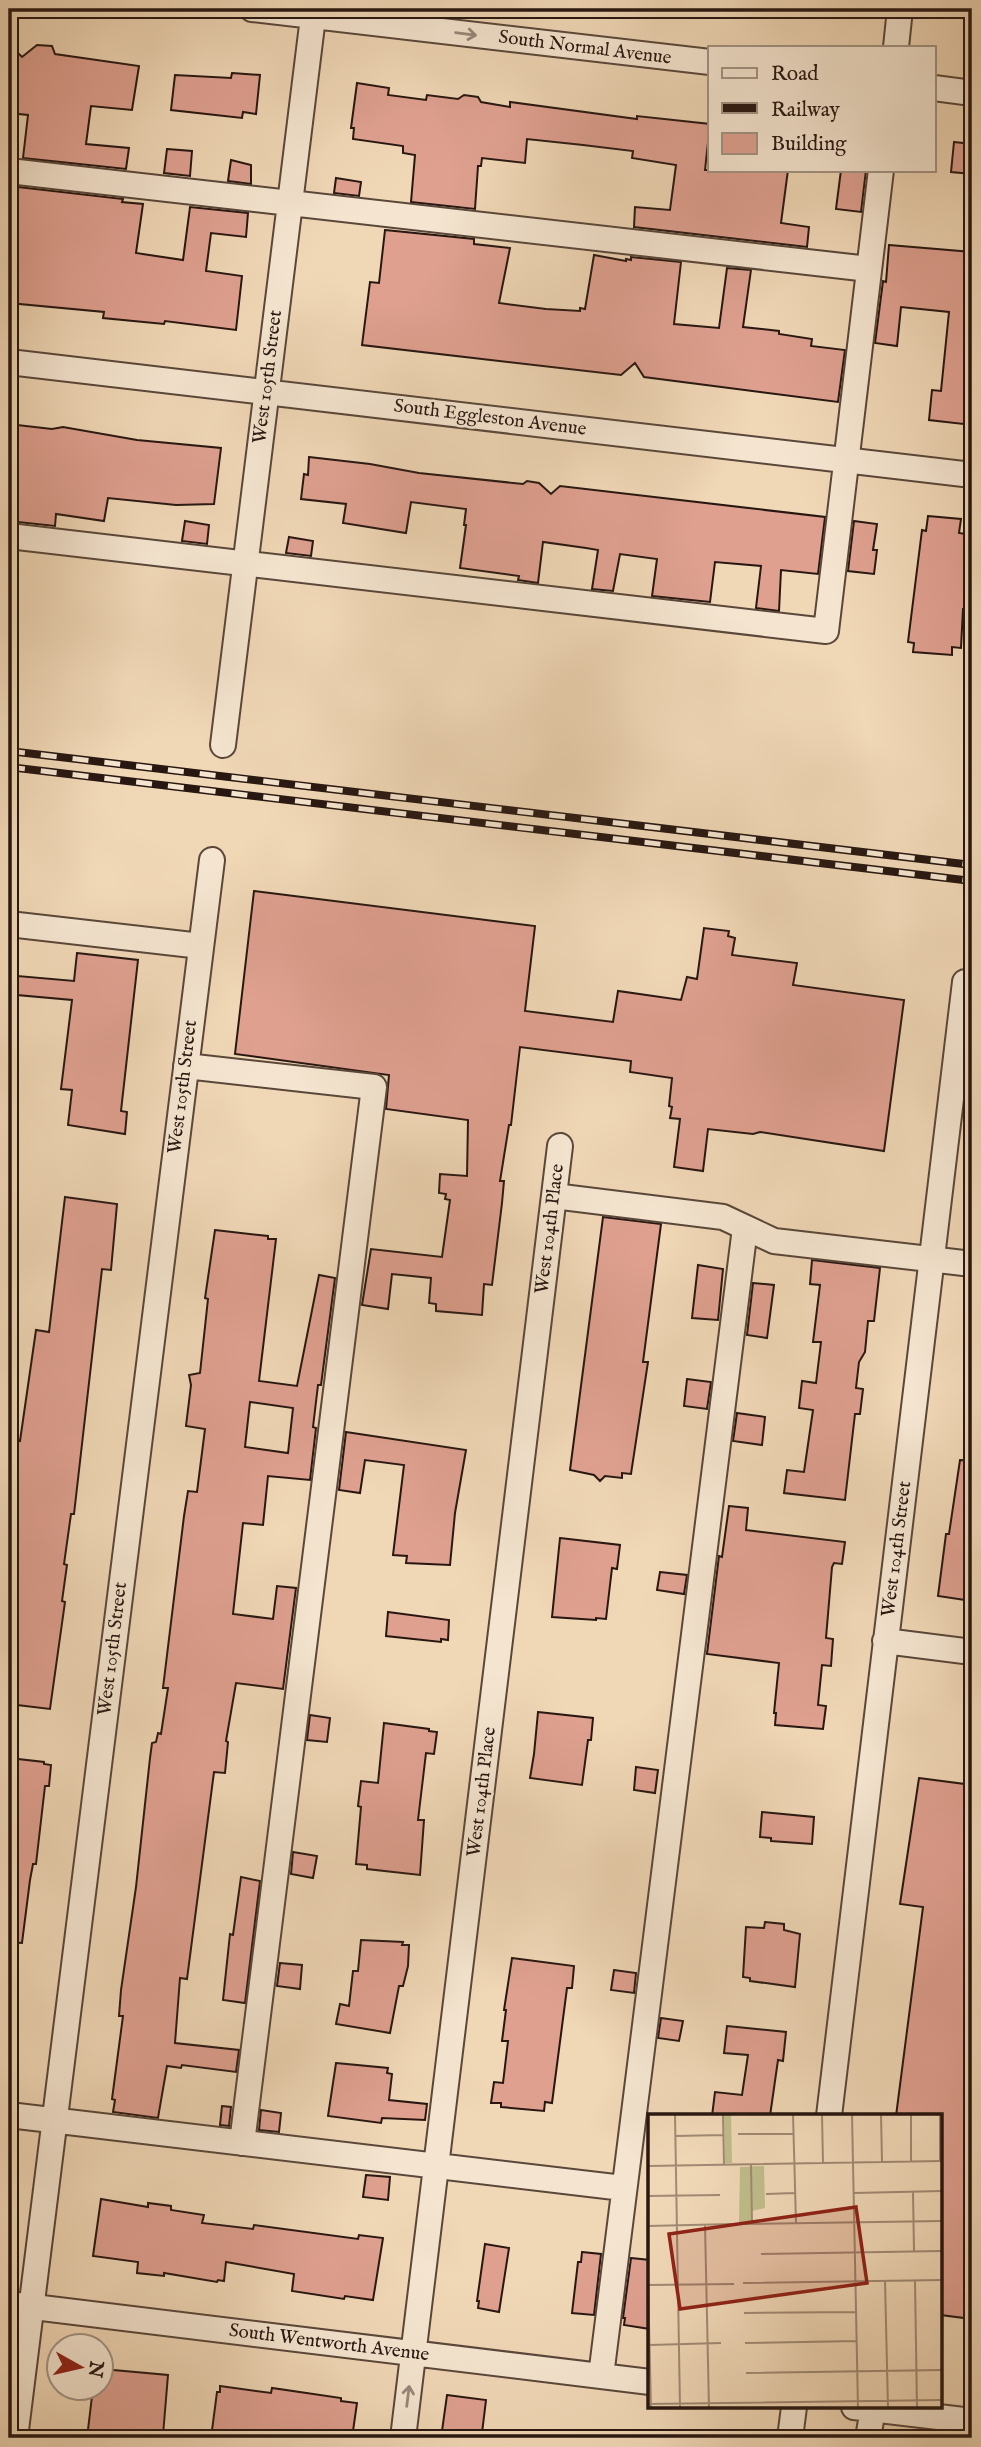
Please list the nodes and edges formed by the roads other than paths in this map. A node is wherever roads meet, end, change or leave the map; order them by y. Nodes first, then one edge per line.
1 (252, 9) edge
2 (901, 9) edge
3 (314, 12) edge
4 (896, 46) edge
5 (708, 62) edge
6 (936, 88) edge
7 (972, 93) edge
8 (9, 171) edge
9 (881, 172) edge
10 (290, 203) junction
11 (869, 270) junction
12 (9, 362) edge
13 (266, 392) junction
14 (847, 460) junction
15 (972, 475) edge
16 (9, 536) edge
17 (245, 564) junction
18 (223, 745) dead end
19 (212, 860) dead end
20 (9, 928) edge
21 (201, 946) junction
22 (965, 982) dead end
23 (186, 1066) junction
24 (962, 1083) edge
25 (560, 1146) dead end
26 (554, 1196) junction
27 (745, 1228) junction
28 (931, 1260) junction
29 (972, 1265) edge
30 (886, 1641) junction
31 (972, 1652) edge
32 (828, 2114) edge
33 (9, 2115) edge
34 (54, 2121) junction
35 (242, 2143) junction
36 (436, 2166) junction
37 (623, 2188) junction
38 (20, 2306) edge
39 (413, 2353) junction
40 (601, 2376) junction
41 (648, 2382) edge
42 (794, 2408) edge
43 (863, 2408) edge
44 (972, 2421) edge
45 (15, 2438) edge
46 (402, 2438) edge
47 (790, 2438) edge
48 (869, 2438) edge

1 - 3 street, South Normal Avenue
2 - 4 street
3 -> 5 street, South Normal Avenue
3 - 10 street, West 105th Street
6 - 7 street
8 - 10 street
9 - 11 street
10 - 11 street
10 - 13 street, West 105th Street
11 - 14 street
12 - 13 street, South Eggleston Avenue
13 - 14 street, South Eggleston Avenue
13 - 17 street, West 105th Street
14 - 15 street, South Eggleston Avenue
14 - 17 street
16 - 17 street
17 - 18 street, West 105th Street
19 - 21 street, West 105th Street
20 - 21 street
21 - 23 street, West 105th Street
22 - 24 street, West 104th Street
23 - 34 street, West 105th Street
23 - 35 street
24 - 28 street, West 104th Street
25 - 26 street, West 104th Place
26 - 27 street
26 - 36 street, West 104th Place
27 - 28 street
27 - 37 street
28 - 29 street
28 - 30 street, West 104th Street
30 - 31 street
30 - 32 street, West 104th Street
33 - 34 street
34 - 35 street
34 - 38 street, West 105th Street
35 - 36 street
36 - 37 street
36 - 39 street, West 104th Place
37 - 40 street
38 - 39 street, South Wentworth Avenue
38 - 45 street, West 105th Street
39 - 40 street, South Wentworth Avenue
46 -> 39 street, West 104th Place
40 - 41 street, South Wentworth Avenue
42 - 47 street
43 - 44 street
43 - 48 street

